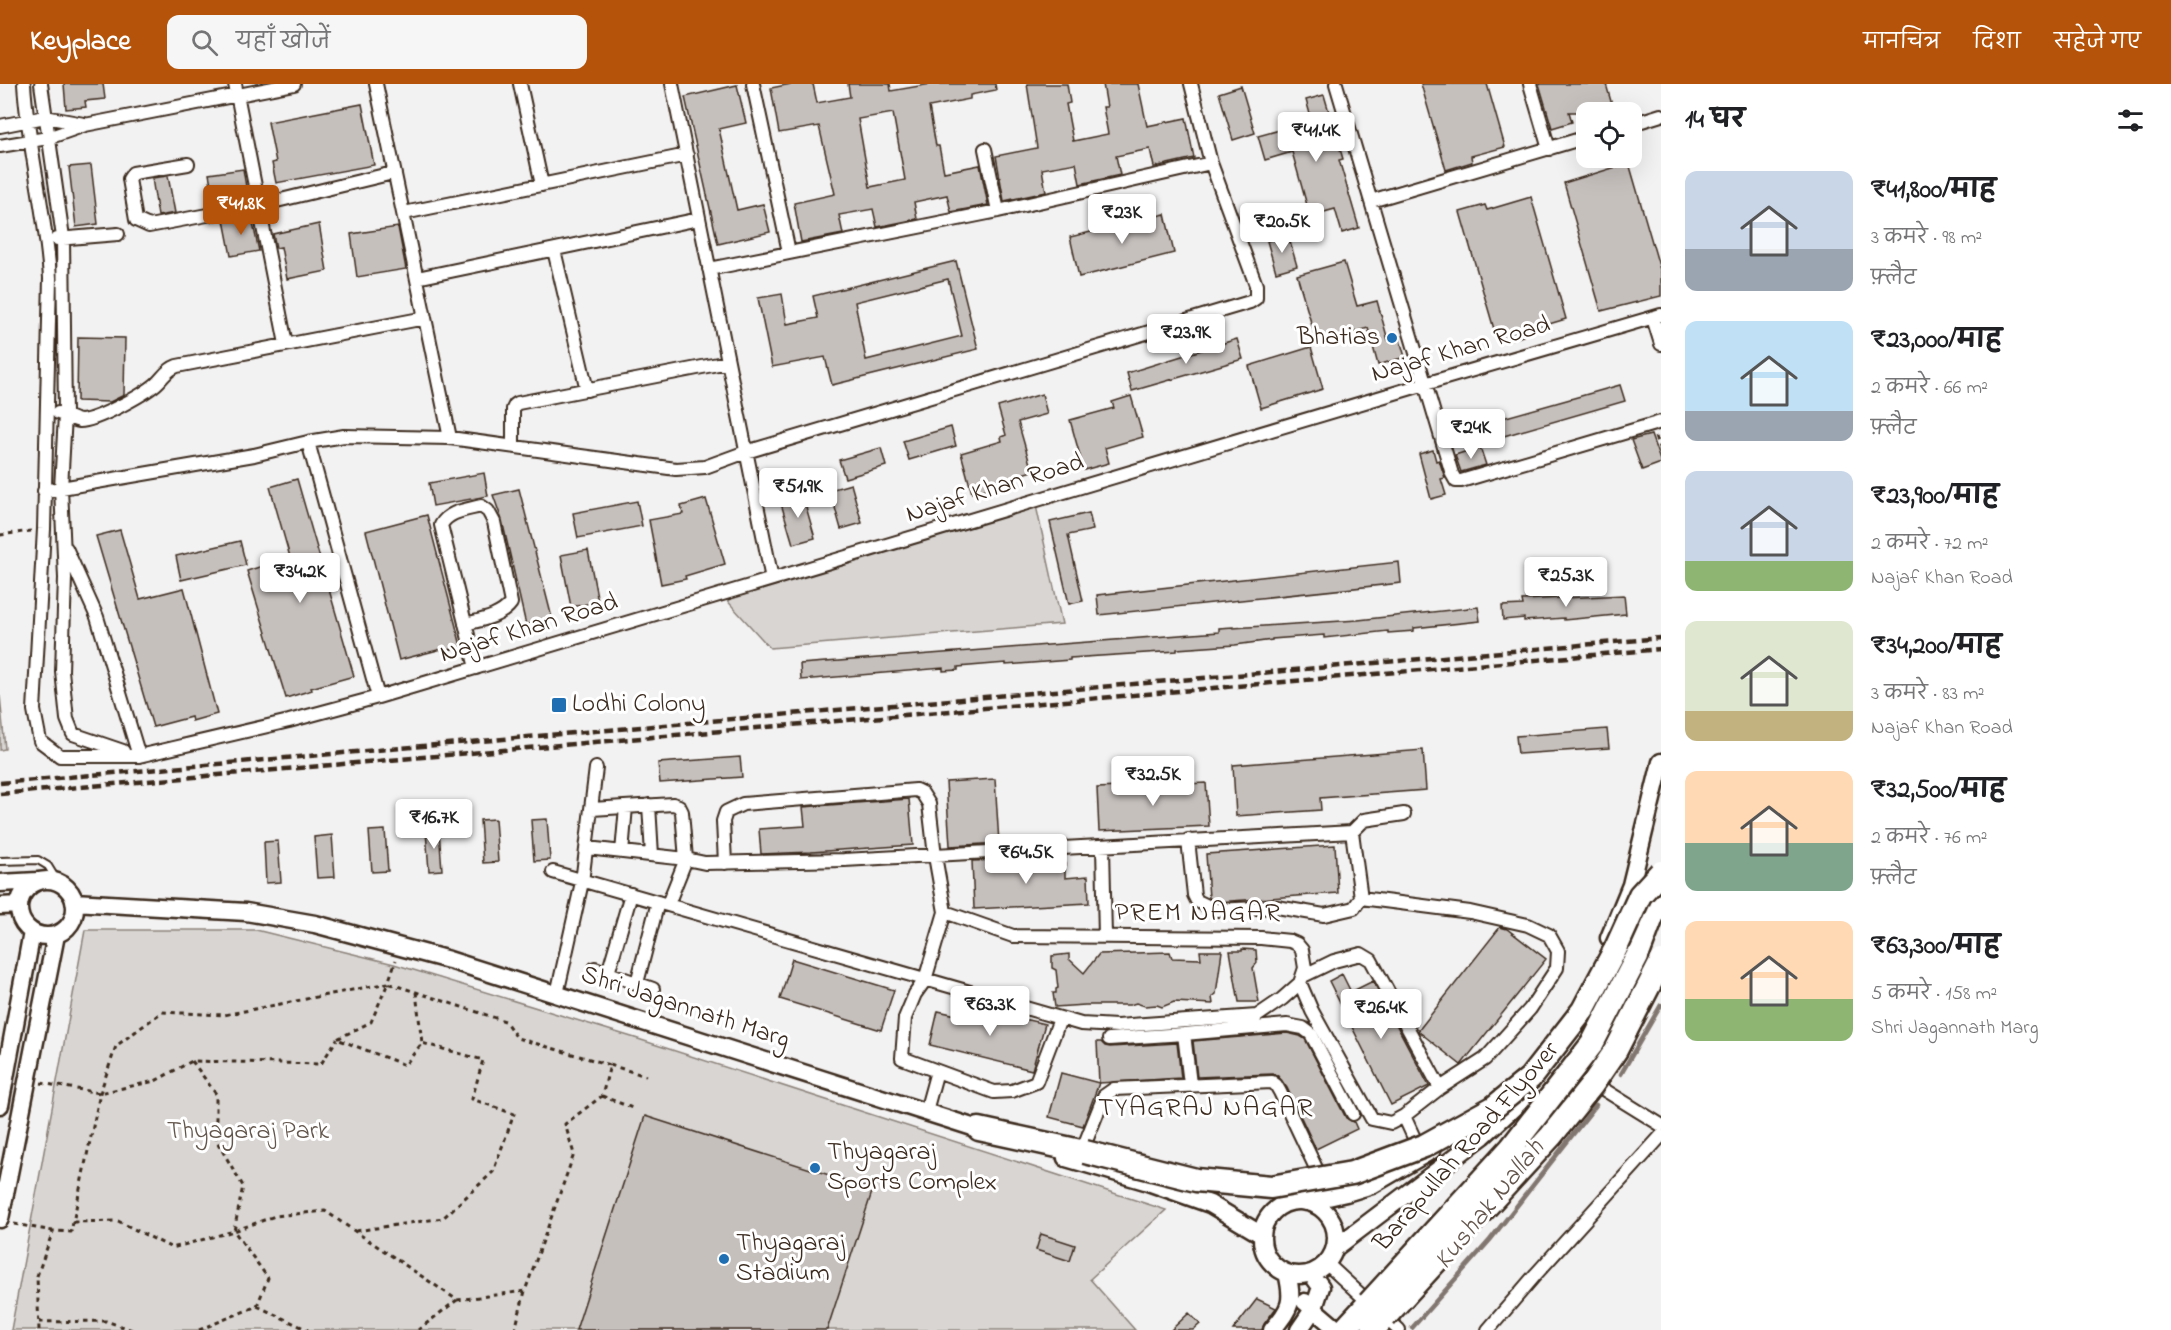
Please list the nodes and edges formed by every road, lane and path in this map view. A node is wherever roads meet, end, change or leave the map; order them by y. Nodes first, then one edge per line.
1 (24, 84) edge
2 (41, 84) edge
3 (294, 84) edge
4 (376, 84) edge
5 (520, 84) edge
6 (672, 84) edge
7 (753, 84) edge
8 (1191, 84) edge
9 (1335, 84) edge
10 (1530, 84) edge
11 (236, 89) edge
12 (1661, 116) edge
13 (45, 117) junction
14 (26, 121) junction
15 (1642, 121) edge
16 (85, 124) junction
17 (0, 126) edge
18 (48, 138) junction
19 (1576, 140) edge
20 (31, 141) junction
21 (0, 146) edge
22 (1549, 148) junction
23 (985, 149) dead end
24 (687, 155) junction
25 (1211, 163) junction
26 (188, 164) dead end
27 (393, 173) junction
28 (542, 185) junction
29 (1371, 201) junction
30 (260, 205) junction
31 (998, 211) junction
32 (404, 213) junction
33 (699, 219) junction
34 (118, 234) dead end
35 (63, 237) junction
36 (48, 240) junction
37 (554, 249) junction
38 (789, 252) junction
39 (709, 269) junction
40 (417, 278) junction
41 (1657, 316) edge
42 (425, 318) junction
43 (286, 344) junction
44 (1661, 344) edge
45 (728, 362) junction
46 (1425, 384) junction
47 (587, 390) junction
48 (46, 408) junction
49 (65, 415) junction
50 (1661, 422) edge
51 (450, 438) junction
52 (308, 441) junction
53 (513, 446) junction
54 (746, 452) junction
55 (61, 488) junction
56 (44, 491) junction
57 (45, 529) junction
58 (0, 535) edge
59 (63, 541) junction
60 (772, 579) junction
61 (465, 624) junction
62 (476, 668) junction
63 (378, 697) junction
64 (139, 756) junction
65 (1661, 762) edge
66 (596, 768) dead end
67 (649, 805) junction
68 (626, 807) junction
69 (592, 809) junction
70 (1404, 814) dead end
71 (1352, 832) junction
72 (1188, 840) junction
73 (1103, 847) junction
74 (587, 848) junction
75 (622, 852) junction
76 (652, 855) junction
77 (935, 856) junction
78 (686, 859) junction
79 (0, 861) edge
80 (725, 863) junction
81 (1661, 867) edge
82 (553, 873) dead end
83 (42, 881) junction
84 (582, 882) junction
85 (0, 883) edge
86 (60, 884) junction
87 (1631, 885) junction
88 (1660, 887) edge
89 (631, 894) junction
90 (1361, 898) junction
91 (74, 902) junction
92 (663, 903) junction
93 (19, 905) junction
94 (0, 906) edge
95 (945, 912) junction
96 (32, 932) junction
97 (56, 935) junction
98 (1105, 937) junction
99 (400, 947) junction
100 (1661, 962) edge
101 (595, 968) dead end
102 (608, 973) junction
103 (1301, 979) junction
104 (925, 980) junction
105 (637, 983) junction
106 (388, 984) junction
107 (653, 988) dead end
108 (416, 992) junction
109 (557, 994) junction
110 (1060, 1019) junction
111 (1184, 1034) junction
112 (337, 1039) junction
113 (1109, 1039) dead end
114 (422, 1043) junction
115 (192, 1061) junction
116 (1558, 1061) junction
117 (610, 1065) junction
118 (937, 1071) junction
119 (646, 1076) dead end
120 (27, 1081) junction
121 (1190, 1084) junction
122 (1440, 1088) junction
123 (100, 1094) junction
124 (602, 1096) junction
125 (0, 1105) edge
126 (635, 1109) dead end
127 (926, 1111) junction
128 (1353, 1114) dead end
129 (1404, 1116) junction
130 (1661, 1125) edge
131 (979, 1129) junction
132 (1661, 1136) edge
133 (1084, 1152) junction
134 (1422, 1157) junction
135 (1330, 1197) junction
136 (1306, 1202) junction
137 (5, 1221) edge
138 (73, 1222) junction
139 (53, 1231) junction
140 (234, 1231) junction
141 (355, 1231) junction
142 (1262, 1235) junction
143 (1335, 1248) junction
144 (1326, 1263) junction
145 (1287, 1273) junction
146 (1311, 1273) junction
147 (525, 1291) junction
148 (1292, 1293) junction
149 (457, 1300) junction
150 (257, 1306) junction
151 (1314, 1308) junction
152 (39, 1322) junction
153 (1336, 1326) edge
154 (39, 1330) edge
155 (132, 1330) edge
156 (199, 1330) edge
157 (308, 1330) edge
158 (418, 1330) edge
159 (515, 1330) edge
160 (1272, 1330) edge
161 (1299, 1330) edge
162 (1373, 1330) edge
163 (1399, 1330) edge
164 (1488, 1330) edge

1 - 14 street, Najaf Khan Road
2 - 13 street
3 - 11 street
4 - 27 street
5 - 28 street
6 - 24 street
7 - 38 street
8 - 25 street
9 - 29 street
10 - 22 street
11 - 16 street
11 - 30 street
12 - 15 street
13 - 14 street
13 - 16 street
13 - 18 street
14 - 17 street
14 - 20 street, Najaf Khan Road
16 - 18 street
18 - 20 street
18 - 35 street
19 - 22 street
20 - 21 street
20 - 36 street, Najaf Khan Road
22 - 29 street
23 - 31 street
24 - 28 street
24 - 33 street
25 - 31 street
25 - 54 street
26 - 30 street
27 - 30 street
27 - 32 street
28 - 32 street
29 - 46 street
30 - 43 street
31 - 38 street
32 - 40 street
33 - 37 street
33 - 39 street
34 - 35 street
35 - 36 street
35 - 49 street
36 - 48 street, Najaf Khan Road
37 - 40 street
37 - 47 street
38 - 39 street
39 - 45 street
40 - 42 street
41 - 44 street
41 - 46 street, Najaf Khan Road
42 - 43 street
42 - 51 street
43 - 49 street
45 - 47 street
45 - 54 street
46 - 50 street
46 - 60 street, Najaf Khan Road
47 - 53 street
48 - 49 street
48 - 56 street, Najaf Khan Road
49 - 55 street
51 - 52 street
51 - 53 street
52 - 55 street
52 - 63 street
53 - 54 street
54 - 60 street
55 - 56 street
55 - 59 street
56 - 57 street, Najaf Khan Road
57 - 58 path
57 - 64 street, Najaf Khan Road
59 - 64 street
59 - 64 street
60 - 62 street, Najaf Khan Road
61 - 61 street
61 - 62 street
62 - 63 street, Najaf Khan Road
63 - 64 street, Najaf Khan Road
65 - 87 street
66 - 69 street
67 - 68 street
67 - 76 street
67 - 78 street
68 - 69 street
68 - 75 street
69 - 74 street
70 - 71 street
71 - 72 street
71 - 90 street
72 - 73 street
72 - 90 street
73 - 77 street
73 - 98 street
74 - 75 street
74 - 84 street
75 - 76 street
76 - 78 street
77 - 80 street
77 - 80 street
77 - 95 street
78 - 80 street
78 - 92 street
79 - 86 lane
81 - 88 street
82 - 84 street
83 - 85 street
83 - 86 street
83 - 93 street
84 - 89 street
84 - 109 street
86 - 91 street
87 - 88 street
87 - 134 street
88 - 116 street
88 - 133 highway, bridge
88 - 153 highway, Barapullah Road Flyover, bridge
89 - 92 street
89 - 102 street
90 - 122 street
91 - 97 street
91 - 99 street, Shri Jagannath Marg
92 - 104 street
92 - 105 street
93 - 94 street
93 - 96 street
95 - 98 street
95 - 104 street
96 - 97 street
96 - 125 street
97 - 120 street
98 - 103 street
99 - 106 path
99 - 109 street, Shri Jagannath Marg
100 - 162 highway, Barapullah Road Flyover, bridge
101 - 102 street
102 - 105 street
103 - 110 street
103 - 122 street
103 - 129 street
104 - 110 street
104 - 118 street
105 - 107 street
106 - 108 path
106 - 112 path
106 - 123 path
108 - 114 path
108 - 117 path
109 - 127 street, Shri Jagannath Marg
110 - 118 street
111 - 113 street
111 - 121 street
111 - 128 street
112 - 114 path
112 - 115 path
114 - 141 path
115 - 123 path
115 - 140 path
116 - 130 street
116 - 143 street
117 - 119 path
117 - 124 path
118 - 127 street
120 - 123 path
120 - 137 street
121 - 133 street
121 - 135 street
122 - 129 street
123 - 138 path
124 - 126 path
124 - 147 path
127 - 131 street, Shri Jagannath Marg
129 - 134 street
131 - 133 highway
131 - 142 street, Shri Jagannath Marg
132 - 164 street
134 - 135 street
135 - 136 street
136 - 142 street
136 - 143 street
137 - 139 path
138 - 139 path
138 - 140 path
139 - 152 path
140 - 141 path
140 - 150 path
141 - 149 path
142 - 145 street
143 - 144 street
144 - 146 street
144 - 163 street, bridge
145 - 146 street
145 - 148 street
146 - 151 street
147 - 149 path
147 - 159 path
148 - 151 street
148 - 160 street
149 - 158 path
150 - 156 path
150 - 157 path
151 - 153 street
151 - 161 street
152 - 154 path
152 - 155 path

